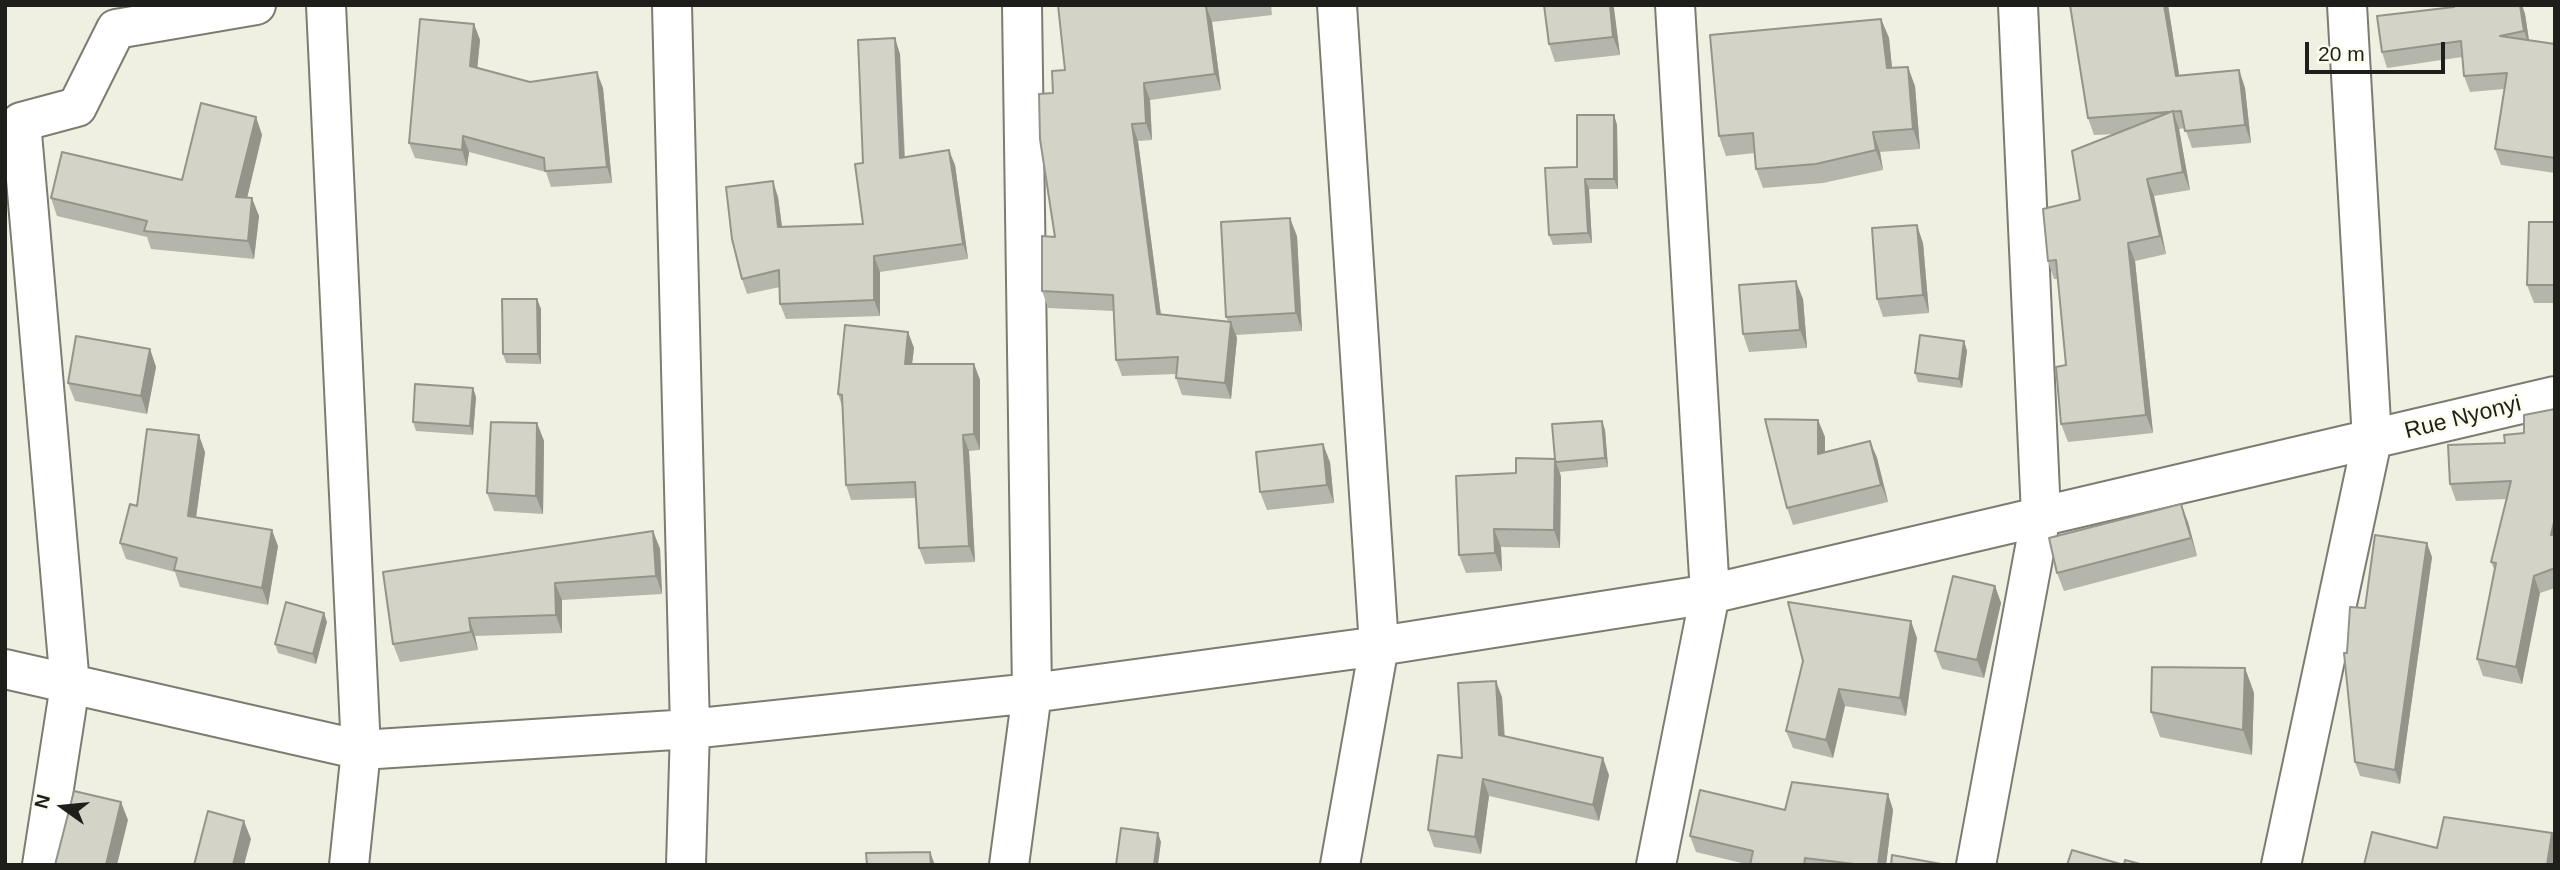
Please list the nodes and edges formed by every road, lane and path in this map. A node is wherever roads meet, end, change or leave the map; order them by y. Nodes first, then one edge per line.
1 (256, 5) edge
2 (326, 5) edge
3 (672, 5) edge
4 (1022, 5) edge
5 (1338, 5) edge
6 (1675, 5) edge
7 (2018, 5) edge
8 (2347, 5) edge
9 (2555, 396) edge
10 (2371, 440) junction
11 (2041, 515) junction
12 (1710, 594) junction
13 (1379, 646) junction
14 (5, 668) edge
15 (70, 685) junction
16 (1031, 693) junction
17 (690, 729) junction
18 (361, 750) junction
19 (42, 865) edge
20 (349, 865) edge
21 (686, 865) edge
22 (1009, 865) edge
23 (1340, 865) edge
24 (1656, 865) edge
25 (1976, 865) edge
26 (2281, 865) edge

1 - 15 street
2 - 18 street
3 - 17 street
4 - 16 street
5 - 13 street
6 - 12 street
7 - 11 street
8 - 10 street
9 - 10 street, Rue Nyonyi
10 - 11 street, Rue Nyonyi
10 - 26 street
11 - 12 street, Rue Nyonyi
11 - 25 street
12 - 13 street, Rue Nyonyi
12 - 24 street
13 - 16 street, Rue Nyonyi
13 - 23 street
14 - 15 street, Rue Nyonyi
15 - 18 street, Rue Nyonyi
15 - 19 street
16 - 17 street, Rue Nyonyi
16 - 22 street
17 - 18 street, Rue Nyonyi
17 - 21 street
18 - 20 street

